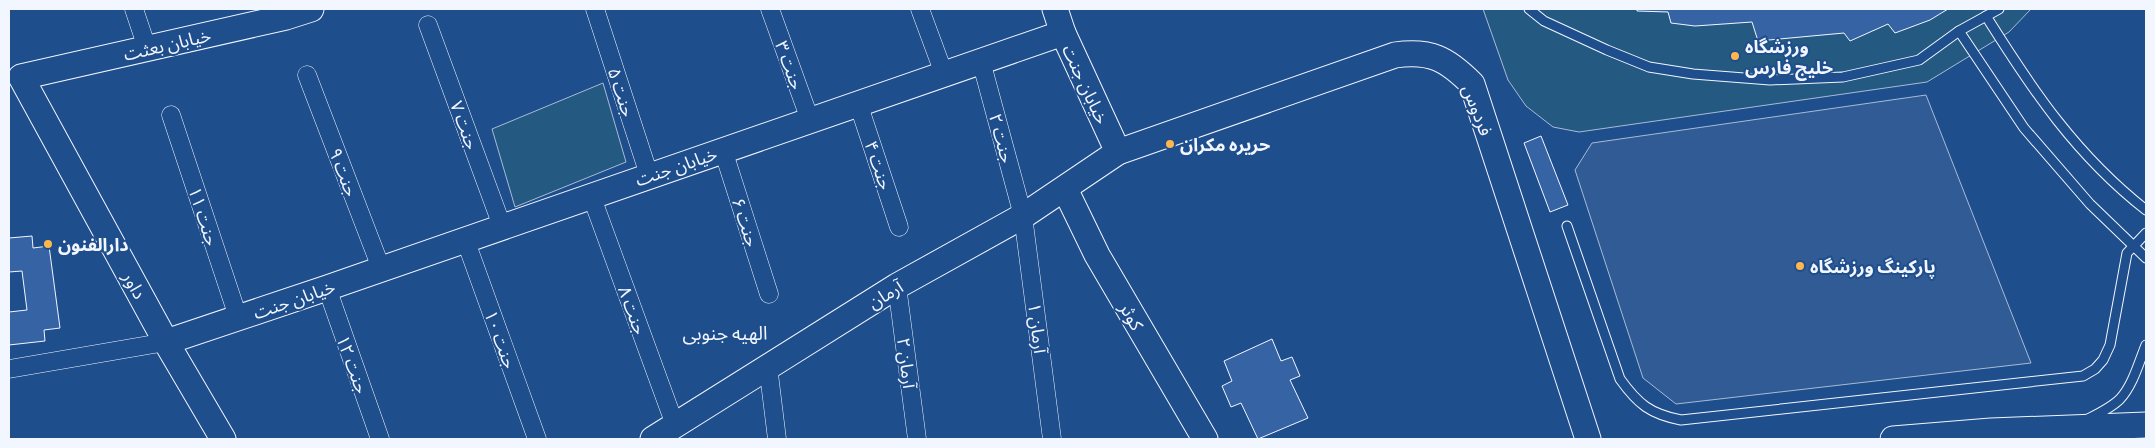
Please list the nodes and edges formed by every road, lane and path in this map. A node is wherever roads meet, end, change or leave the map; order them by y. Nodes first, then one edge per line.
1 (134, 9) edge
2 (310, 9) edge
3 (594, 9) edge
4 (770, 9) edge
5 (920, 9) edge
6 (1055, 9) edge
7 (1529, 9) edge
8 (1999, 9) edge
9 (1986, 16) junction
10 (428, 25) dead end
11 (1959, 31) junction
12 (1063, 33) junction
13 (147, 48) junction
14 (980, 61) junction
15 (944, 74) junction
16 (307, 76) dead end
17 (15, 78) edge
18 (858, 103) junction
19 (170, 115) dead end
20 (810, 120) junction
21 (723, 150) junction
22 (1118, 152) junction
23 (650, 175) junction
24 (1064, 190) junction
25 (591, 195) junction
26 (2146, 210) edge
27 (1023, 216) junction
28 (502, 226) junction
29 (1567, 226) dead end
30 (899, 227) dead end
31 (2146, 233) edge
32 (465, 239) junction
33 (2134, 246) junction
34 (2146, 258) edge
35 (381, 268) junction
36 (897, 286) junction
37 (326, 288) junction
38 (769, 294) dead end
39 (238, 317) junction
40 (166, 342) junction
41 (2146, 345) edge
42 (768, 366) junction
43 (9, 369) edge
44 (675, 425) junction
45 (2146, 425) edge
46 (2072, 427) junction
47 (223, 439) edge
48 (380, 439) edge
49 (537, 439) edge
50 (652, 439) edge
51 (777, 439) edge
52 (917, 439) edge
53 (1052, 439) edge
54 (1205, 439) edge
55 (1588, 439) edge
56 (1893, 439) edge

1 - 13 street
2 - 13 street, خیابان بعثت
3 - 23 street, جنت ۵
4 - 20 street, جنت ۳
5 - 15 street
6 - 12 street
7 - 11 lane
8 - 9 lane
9 - 11 lane
9 - 26 lane
10 - 28 street, جنت ۷
11 - 33 lane
12 - 14 street, خیابان جنت
12 - 22 street, خیابان جنت
13 - 17 street, خیابان بعثت
14 - 15 street, خیابان جنت
14 - 27 street, جنت ۲
15 - 18 street, خیابان جنت
16 - 35 street, جنت ۹
17 - 40 street, داور
18 - 20 street, خیابان جنت
18 - 30 street, جنت ۴
19 - 39 street, جنت ۱۱
20 - 21 street, خیابان جنت
21 - 23 street, خیابان جنت
21 - 38 street, جنت ۶
22 - 24 street, آرمان
22 - 55 street, فردوس
23 - 25 street, خیابان جنت
24 - 27 street, آرمان
24 - 54 street, کوثر
25 - 28 street, خیابان جنت
25 - 44 street, جنت ۸
27 - 36 street, آرمان
27 - 53 street, آرمان ۱
28 - 32 street, خیابان جنت
29 - 33 lane
31 - 33 lane
32 - 35 street, خیابان جنت
32 - 49 street, جنت ۱۰
33 - 34 lane
35 - 37 street, خیابان جنت
36 - 42 street, آرمان
36 - 52 street, آرمان ۲
37 - 39 street, خیابان جنت
37 - 48 street, جنت ۱۲
39 - 40 street, خیابان جنت
40 - 43 street
40 - 47 street, داور
41 - 46 lane
42 - 44 street, آرمان
42 - 51 street
44 - 50 street, آرمان
45 - 46 street
46 - 56 street

